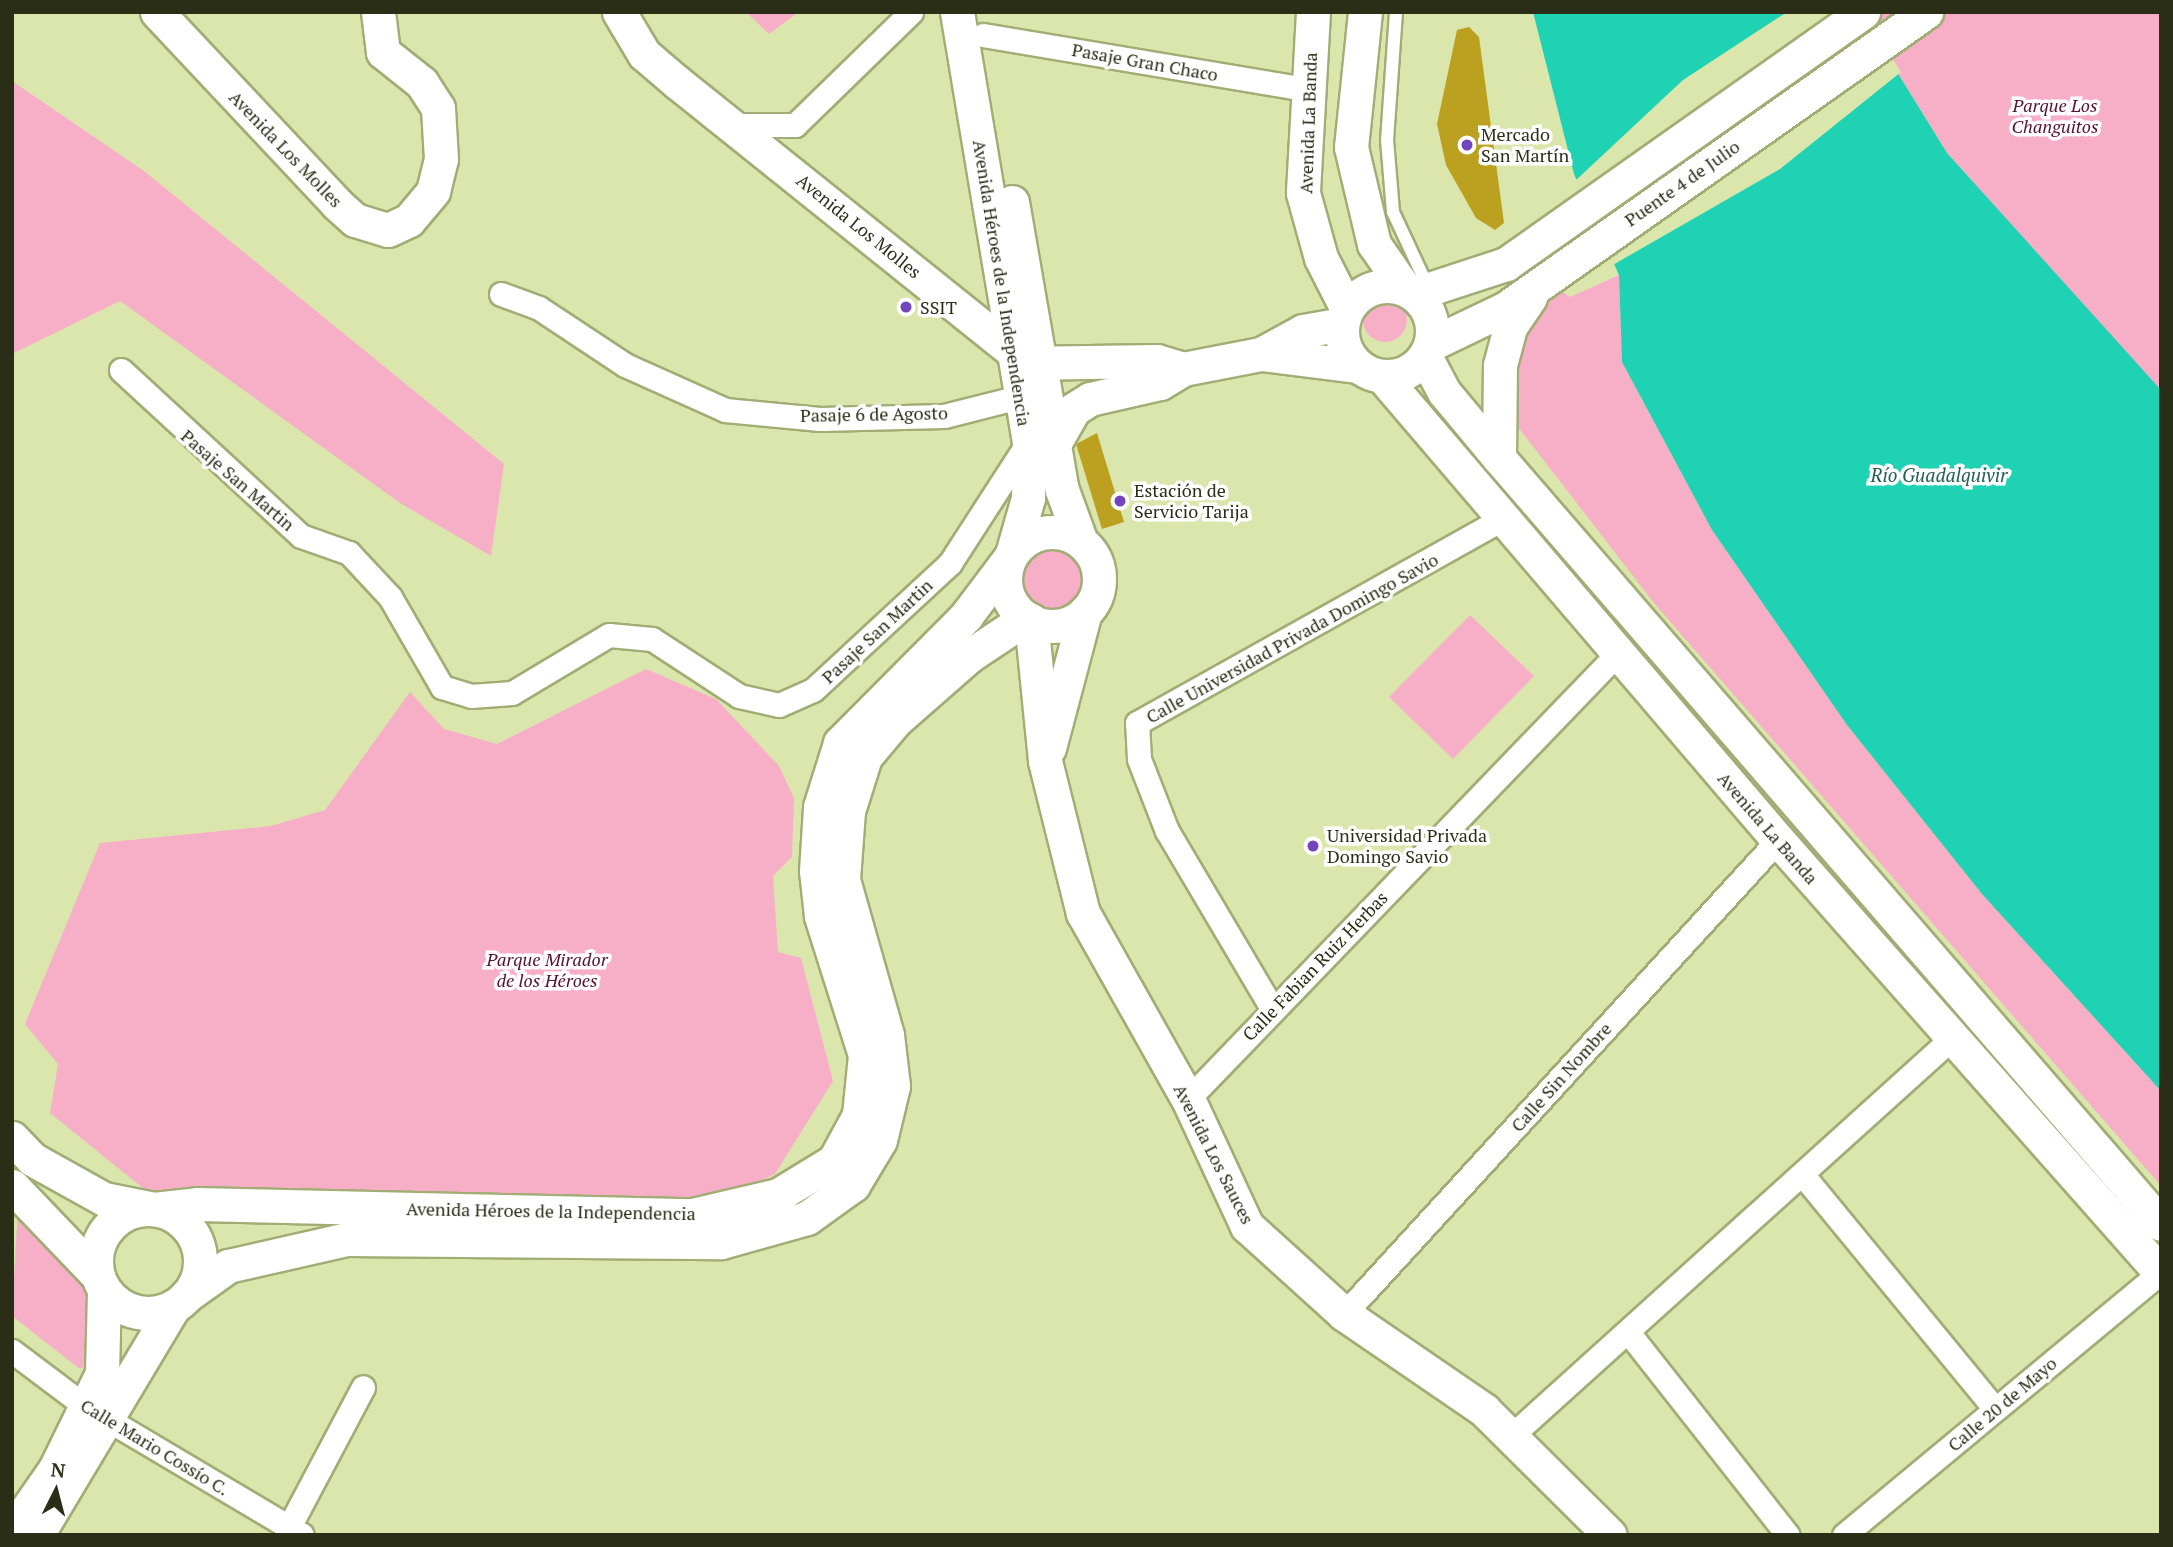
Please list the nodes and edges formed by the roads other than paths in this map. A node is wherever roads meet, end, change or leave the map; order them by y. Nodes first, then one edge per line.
1 (157, 12) edge
2 (378, 12) edge
3 (618, 12) edge
4 (911, 12) edge
5 (957, 12) edge
6 (1313, 12) edge
7 (1365, 12) edge
8 (1396, 12) edge
9 (1863, 12) edge
10 (1926, 12) edge
11 (980, 23) edge
12 (1307, 89) junction
13 (730, 124) junction
14 (795, 125) junction
15 (788, 170) junction
16 (1548, 276) junction
17 (1416, 290) junction
18 (501, 294) dead end
19 (1345, 316) junction
20 (1428, 350) junction
21 (1261, 354) junction
22 (1023, 358) junction
23 (1183, 369) junction
24 (121, 370) dead end
25 (1370, 371) junction
26 (1023, 396) junction
27 (1041, 443) junction
28 (1499, 458) junction
29 (1506, 517) junction
30 (1081, 542) junction
31 (1011, 556) junction
32 (1085, 612) junction
33 (1028, 619) junction
34 (1618, 653) junction
35 (1045, 761) junction
36 (1778, 840) junction
37 (1273, 1010) junction
38 (1952, 1038) junction
39 (1188, 1099) junction
40 (12, 1138) edge
41 (1802, 1174) junction
42 (12, 1186) edge
43 (154, 1209) junction
44 (2161, 1224) edge
45 (2160, 1273) edge
46 (101, 1283) junction
47 (180, 1301) junction
48 (1344, 1314) junction
49 (1628, 1332) junction
50 (12, 1351) edge
51 (363, 1387) dead end
52 (1995, 1409) junction
53 (96, 1413) junction
54 (1510, 1437) junction
55 (12, 1531) edge
56 (296, 1531) edge
57 (37, 1535) edge
58 (1610, 1535) edge
59 (1788, 1535) edge
60 (1844, 1535) edge

1 - 2 street, Avenida Los Molles
3 - 13 street, Avenida Los Molles
4 - 14 street
5 - 22 street, Avenida Héroes de la Independencia
6 - 12 street, Avenida La Banda
7 - 17 street
8 - 17 lane
9 - 17 street, Puente 4 de Julio
10 - 16 street, Puente 4 de Julio
11 - 12 street, Pasaje Gran Chaco
11 - 22 street, Avenida Héroes de la Independencia
12 - 19 street, Avenida La Banda
13 - 14 street
13 - 15 street, Avenida Los Molles
14 - 15 street
15 - 22 street, Avenida Los Molles
16 - 20 street, Puente 4 de Julio
16 - 28 street
17 - 19 street
17 - 20 street
18 - 26 street, Pasaje 6 de Agosto
19 - 21 street
19 - 25 street
20 - 25 street
20 - 28 street, Avenida La Banda
21 - 23 street
21 - 25 street
22 - 23 street
22 - 26 street, Avenida Héroes de la Independencia
22 - 27 street, Avenida Héroes de la Independencia
23 - 27 street
24 - 27 street, Pasaje San Martin
25 - 29 street, Avenida La Banda
26 - 27 street, Avenida Héroes de la Independencia
27 - 30 street, Avenida Héroes de la Independencia
27 - 31 street, Avenida Héroes de la Independencia
28 - 44 street, Avenida La Banda
29 - 34 street, Avenida La Banda
29 - 37 street, Calle Universidad Privada Domingo Savio
30 - 31 street
30 - 32 street
31 - 33 street
31 - 43 street, Avenida Héroes de la Independencia
32 - 33 street
32 - 35 street, Avenida Los Sauces
33 - 35 street, Avenida Los Sauces
33 - 47 street, Avenida Héroes de la Independencia
34 - 36 street, Avenida La Banda
34 - 37 street, Calle Fabian Ruiz Herbas
35 - 39 street, Avenida Los Sauces
36 - 38 street, Avenida La Banda
36 - 48 street, Calle Sin Nombre
37 - 39 street, Calle Fabian Ruiz Herbas
38 - 41 street
38 - 45 street, Avenida La Banda
39 - 48 street, Avenida Los Sauces
40 - 43 street, Avenida Héroes de la Independencia
41 - 49 street
41 - 52 street
42 - 46 street
43 - 46 street
43 - 47 street
45 - 52 street, Calle 20 de Mayo
46 - 47 street
46 - 53 street
47 - 53 street
48 - 54 street, Avenida Los Sauces
49 - 54 street
49 - 59 street
50 - 53 street, Calle Mario Cossío C.
51 - 56 street
52 - 60 street, Calle 20 de Mayo
53 - 55 street
53 - 56 street, Calle Mario Cossío C.
53 - 57 street
54 - 58 street, Avenida Los Sauces

